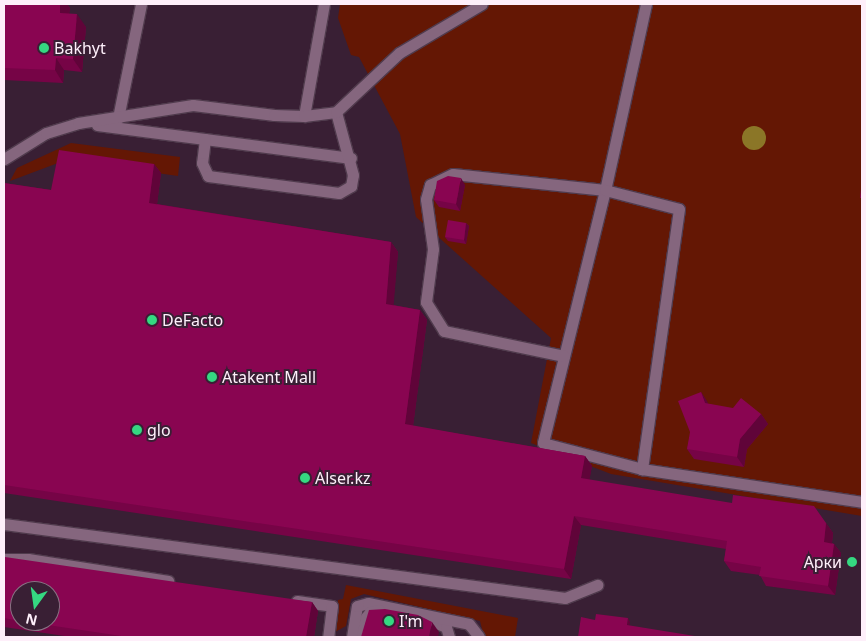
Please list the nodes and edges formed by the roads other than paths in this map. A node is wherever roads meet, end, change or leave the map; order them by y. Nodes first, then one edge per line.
1 (141, 4) edge
2 (324, 4) edge
3 (482, 4) edge
4 (646, 4) edge
5 (336, 112) junction
6 (304, 116) junction
7 (118, 118) junction
8 (78, 123) junction
9 (205, 139) junction
10 (351, 158) junction
11 (4, 159) edge
12 (605, 190) junction
13 (564, 356) junction
14 (642, 469) junction
15 (862, 502) edge
16 (4, 524) edge
17 (4, 560) edge
18 (185, 583) edge
19 (598, 585) dead end
20 (283, 598) edge
21 (328, 637) edge
22 (352, 637) edge
23 (362, 637) edge
24 (449, 637) edge
25 (479, 637) edge

1 - 7 lane
2 - 6 lane
3 - 5 lane
4 - 12 lane
5 - 6 lane
5 - 10 lane
6 - 7 lane
7 - 8 lane
8 - 9 lane
8 - 11 lane
9 - 10 lane
9 - 10 lane
12 - 13 lane
12 - 13 lane
12 - 14 lane
13 - 14 lane
14 - 15 lane
16 - 19 lane
17 - 18 lane
20 - 21 lane
22 - 25 lane
23 - 24 lane

